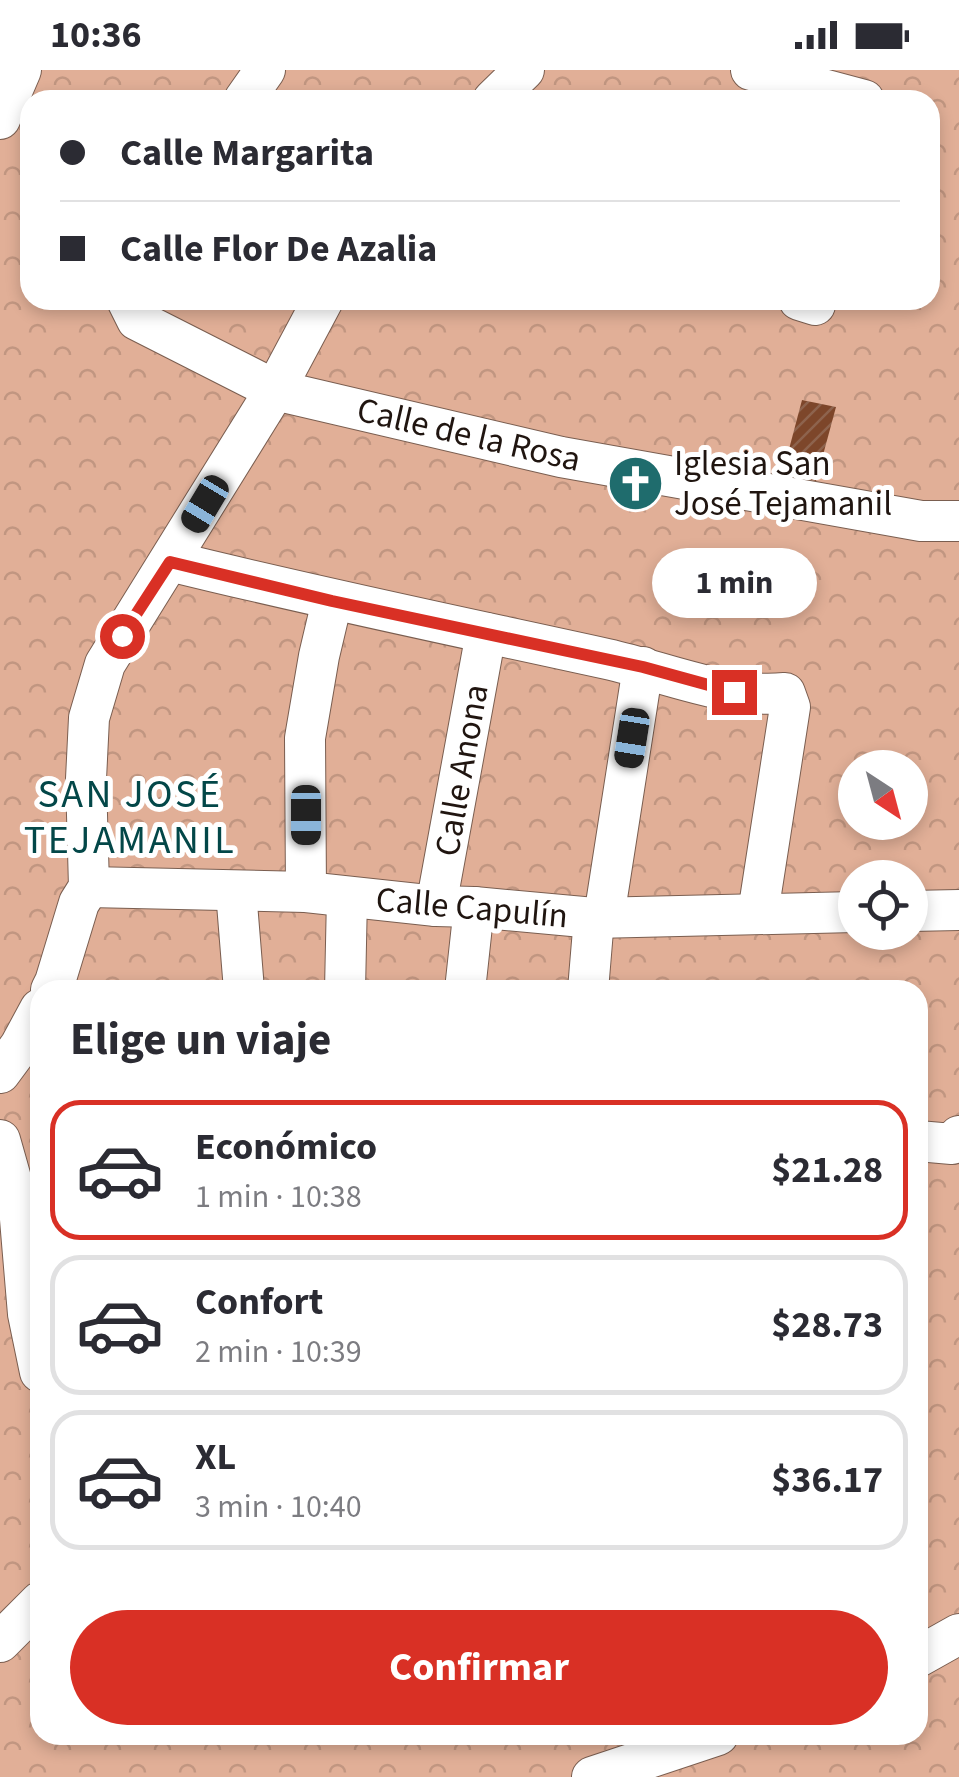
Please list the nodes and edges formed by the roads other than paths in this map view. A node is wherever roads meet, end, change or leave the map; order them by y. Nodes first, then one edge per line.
1 (21, 70) edge
2 (524, 70) edge
3 (751, 70) edge
4 (503, 90) edge
5 (826, 90) edge
6 (0, 120) edge
7 (132, 310) edge
8 (317, 310) edge
9 (275, 390) junction
10 (959, 521) edge
11 (170, 562) junction
12 (332, 601) junction
13 (486, 633) junction
14 (643, 667) junction
15 (89, 887) junction
16 (236, 891) junction
17 (306, 892) junction
18 (346, 896) junction
19 (455, 906) junction
20 (959, 910) edge
21 (928, 911) edge
22 (838, 912) edge
23 (758, 914) junction
24 (599, 918) junction
25 (56, 980) edge
26 (243, 980) edge
27 (345, 980) edge
28 (463, 980) edge
29 (590, 980) edge
30 (30, 1028) edge
31 (0, 1073) edge
32 (959, 1136) edge
33 (928, 1142) edge
34 (0, 1143) edge
35 (30, 1161) edge
36 (30, 1324) edge
37 (30, 1612) edge
38 (959, 1634) edge
39 (0, 1642) edge
40 (928, 1651) edge
41 (688, 1745) edge
42 (592, 1777) edge

1 - 6 street
2 - 4 street
3 - 5 street
7 - 9 street, Calle de la Rosa
8 - 9 street
9 - 10 street, Calle de la Rosa
9 - 11 street
11 - 12 street
11 - 15 street
12 - 13 street
12 - 17 street
13 - 14 street
13 - 19 street, Calle Anona
14 - 23 street
14 - 24 street
15 - 16 street, Calle Capulín
15 - 25 street
16 - 17 street, Calle Capulín
16 - 26 street
17 - 18 street, Calle Capulín
18 - 19 street, Calle Capulín
18 - 27 street
19 - 24 street, Calle Capulín
19 - 28 street, Calle Anona
20 - 21 street
22 - 23 street, Calle Capulín
23 - 24 street, Calle Capulín
24 - 29 street
30 - 31 street
32 - 33 street
34 - 35 street
34 - 36 street
37 - 39 street
38 - 40 street
41 - 42 street

